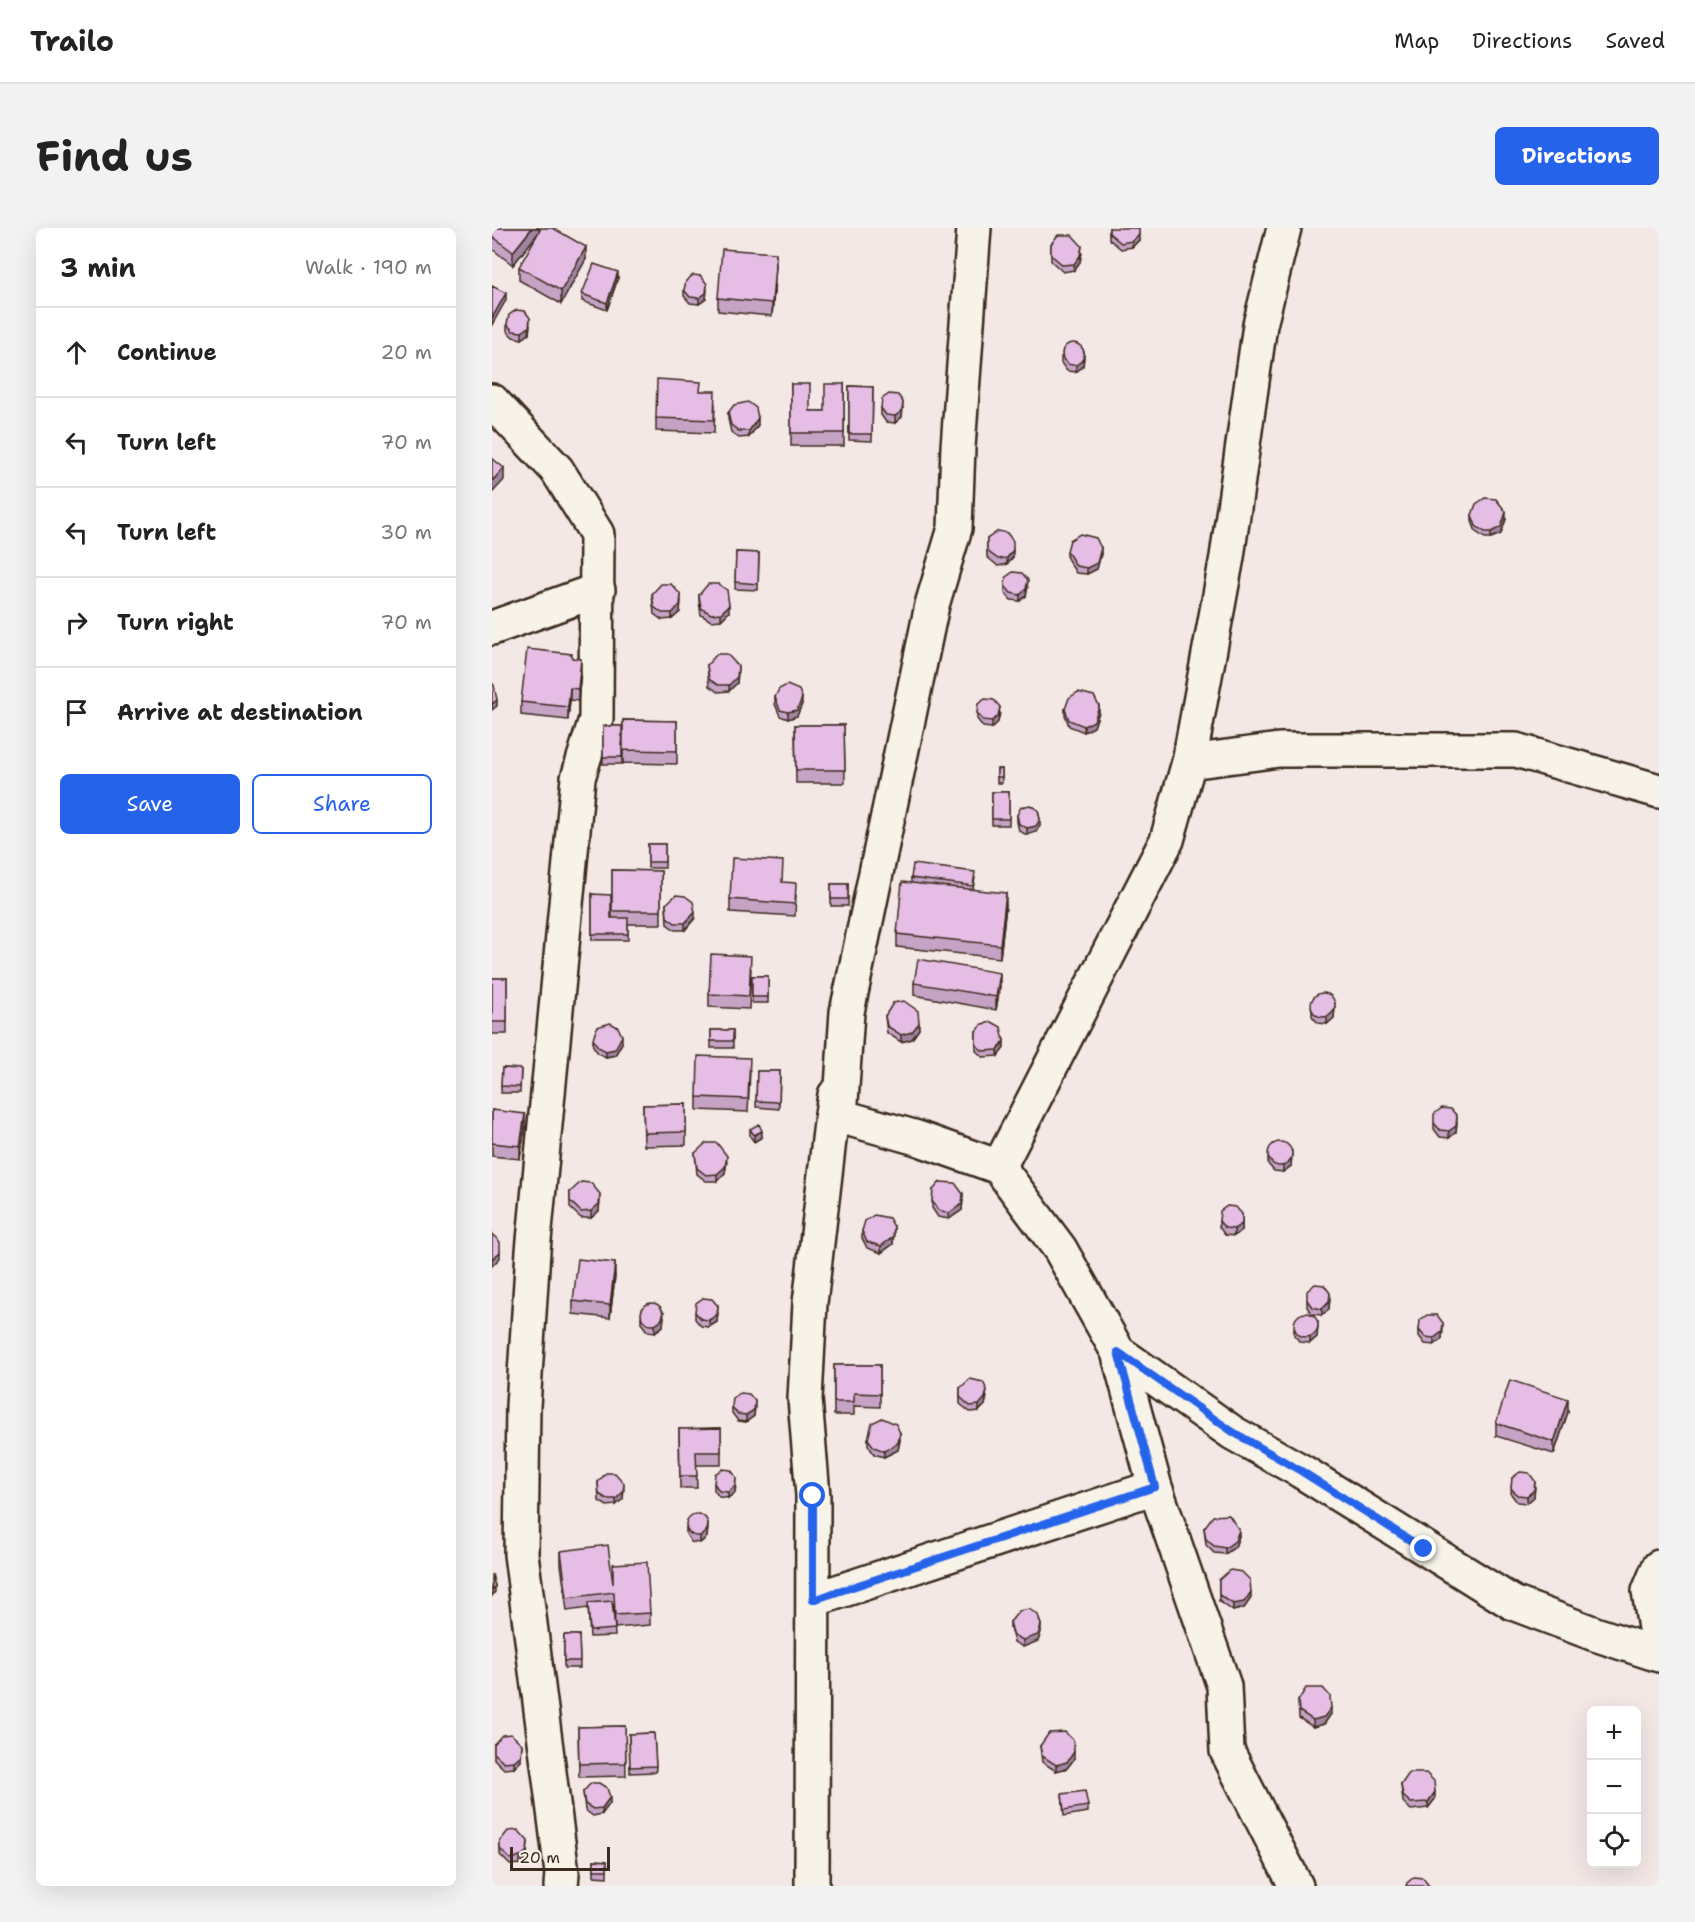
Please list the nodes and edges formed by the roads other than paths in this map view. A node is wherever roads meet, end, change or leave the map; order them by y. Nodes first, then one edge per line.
1 (974, 228) edge
2 (1284, 228) edge
3 (492, 401) edge
4 (598, 590) junction
5 (492, 628) edge
6 (1189, 762) junction
7 (1659, 791) edge
8 (832, 1114) junction
9 (999, 1167) junction
10 (1118, 1352) junction
11 (1155, 1487) junction
12 (1659, 1567) edge
13 (813, 1600) junction
14 (1659, 1635) edge
15 (1659, 1654) edge
16 (561, 1886) edge
17 (812, 1886) edge
18 (1296, 1886) edge

1 - 8 street
2 - 6 street
3 - 4 street
4 - 5 street
4 - 16 street
6 - 7 street
6 - 9 street
8 - 9 street
8 - 13 street
9 - 10 street
10 - 11 street
10 - 15 street
11 - 13 street
11 - 18 street
12 - 14 street
13 - 17 street

